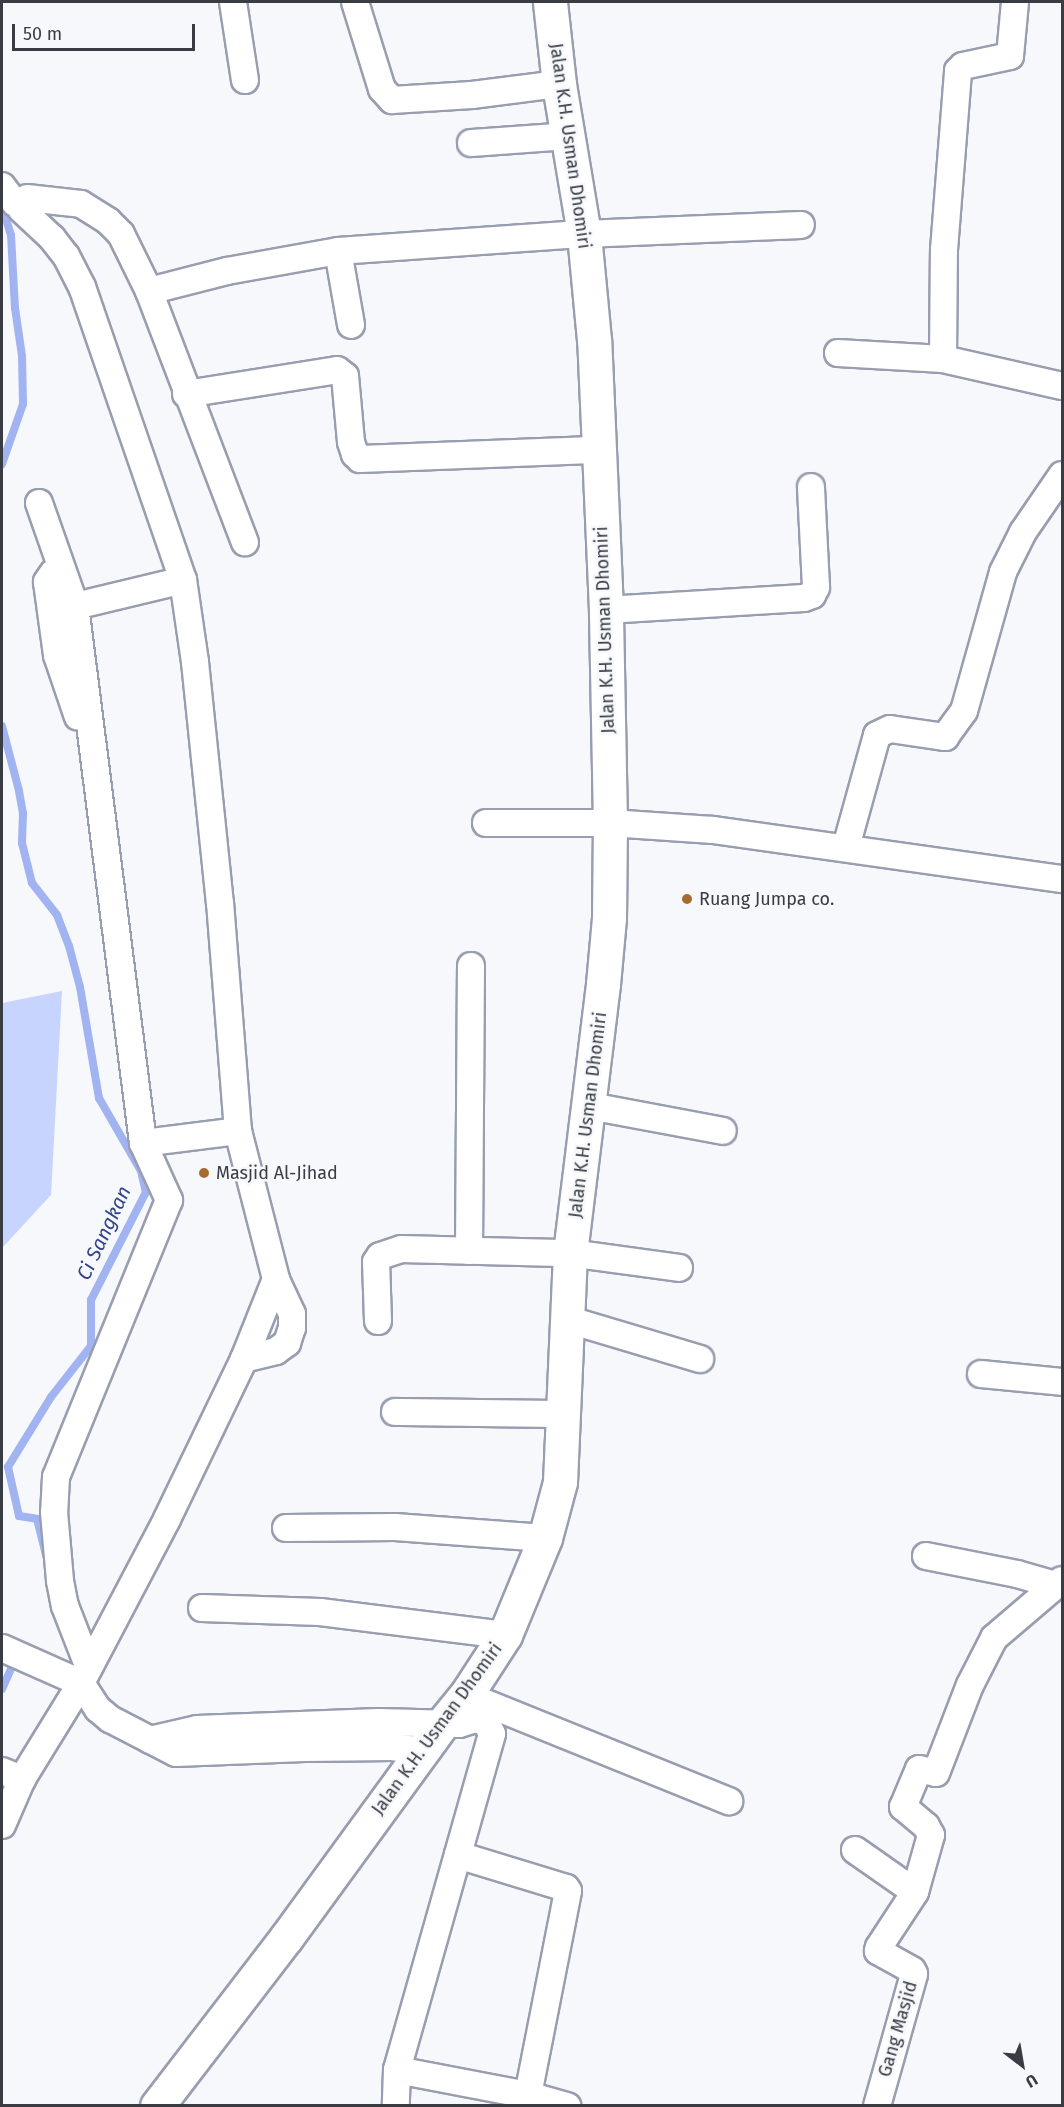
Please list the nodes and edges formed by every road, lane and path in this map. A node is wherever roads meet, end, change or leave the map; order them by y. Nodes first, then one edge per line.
1 (233, 2) edge
2 (355, 2) edge
3 (549, 2) edge
4 (1015, 2) edge
5 (245, 80) dead end
6 (559, 84) junction
7 (568, 136) junction
8 (471, 143) dead end
9 (16, 199) edge
10 (801, 225) dead end
11 (584, 234) junction
12 (338, 251) junction
13 (149, 291) junction
14 (351, 325) dead end
15 (838, 353) dead end
16 (943, 359) junction
17 (1062, 386) edge
18 (186, 394) junction
19 (599, 450) junction
20 (1062, 475) edge
21 (811, 487) dead end
22 (39, 503) dead end
23 (245, 542) dead end
24 (62, 570) junction
25 (183, 580) junction
26 (75, 606) junction
27 (606, 610) junction
28 (94, 760) junction
29 (486, 823) dead end
30 (610, 824) junction
31 (846, 847) junction
32 (1062, 879) edge
33 (471, 966) dead end
34 (590, 1106) junction
35 (238, 1131) junction
36 (723, 1131) dead end
37 (143, 1143) junction
38 (469, 1251) junction
39 (570, 1253) junction
40 (679, 1268) dead end
41 (276, 1279) junction
42 (566, 1319) junction
43 (378, 1321) dead end
44 (244, 1359) junction
45 (700, 1359) dead end
46 (981, 1374) dead end
47 (1062, 1382) edge
48 (395, 1412) dead end
49 (564, 1414) junction
50 (286, 1528) dead end
51 (545, 1538) junction
52 (926, 1556) dead end
53 (1059, 1582) edge
54 (202, 1608) dead end
55 (505, 1635) junction
56 (2, 1648) edge
57 (85, 1676) junction
58 (466, 1695) junction
59 (443, 1723) junction
60 (150, 1740) junction
61 (423, 1751) junction
62 (12, 1775) edge
63 (729, 1801) dead end
64 (2, 1825) edge
65 (855, 1850) dead end
66 (458, 1855) junction
67 (915, 1892) junction
68 (398, 2070) junction
69 (528, 2096) junction
70 (156, 2106) edge
71 (396, 2106) edge
72 (567, 2106) edge
73 (877, 2106) edge

1 - 5 street
2 - 6 street
3 - 6 main road, Jalan K.H. Usman Dhomiri
4 - 16 street
6 - 7 main road, Jalan K.H. Usman Dhomiri
7 - 8 street
7 - 11 main road, Jalan K.H. Usman Dhomiri
9 - 13 street
9 - 25 street
10 - 11 street
11 - 12 street
11 - 19 main road, Jalan K.H. Usman Dhomiri
12 - 13 street
12 - 14 street
13 - 18 street
15 - 16 street
16 - 17 street
18 - 19 street
18 - 23 street
19 - 27 main road, Jalan K.H. Usman Dhomiri
20 - 31 street
21 - 27 street
22 - 24 street
24 - 26 street
24 - 28 street
25 - 26 street
25 - 35 street
26 - 28 street
27 - 30 main road, Jalan K.H. Usman Dhomiri
28 - 37 street
29 - 30 street
30 - 31 street
30 - 34 main road, Jalan K.H. Usman Dhomiri
31 - 32 street
33 - 38 street
34 - 36 street
34 - 39 main road, Jalan K.H. Usman Dhomiri
35 - 37 street
35 - 41 street
37 - 57 street
38 - 39 street
38 - 43 street
39 - 40 street
39 - 42 main road, Jalan K.H. Usman Dhomiri
41 - 44 street
41 - 44 street
42 - 45 street
42 - 49 main road, Jalan K.H. Usman Dhomiri
44 - 57 street
46 - 47 street
48 - 49 street
49 - 51 main road, Jalan K.H. Usman Dhomiri
50 - 51 street
51 - 55 main road, Jalan K.H. Usman Dhomiri
52 - 53 street
53 - 67 street, Gang Masjid
54 - 55 street
55 - 58 main road, Jalan K.H. Usman Dhomiri
56 - 57 street
57 - 60 street
57 - 62 street
58 - 59 main road, Jalan K.H. Usman Dhomiri
58 - 63 street
59 - 60 street
59 - 61 main road, Jalan K.H. Usman Dhomiri
59 - 66 street
60 - 61 street
61 - 70 main road, Jalan K.H. Usman Dhomiri
62 - 64 street
65 - 67 street
66 - 68 street
66 - 69 street
67 - 73 street, Gang Masjid
68 - 69 street
68 - 71 street
69 - 72 street

